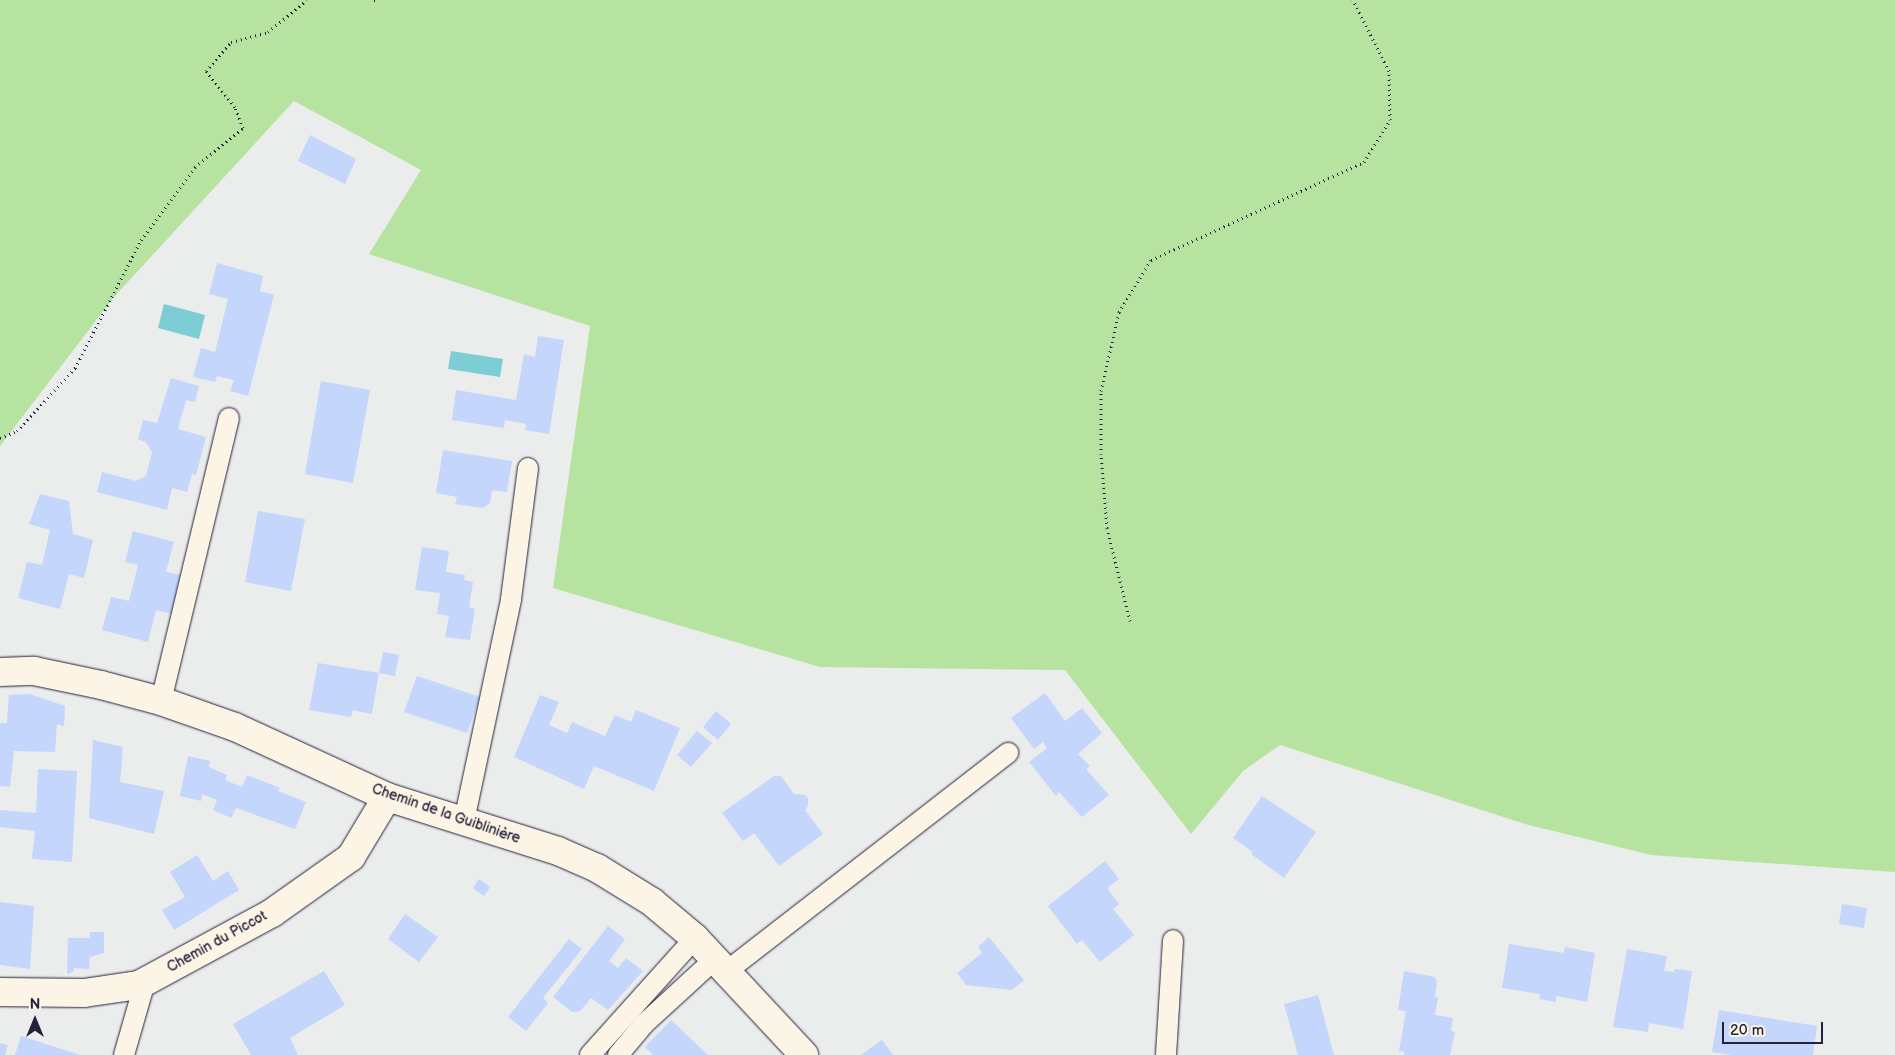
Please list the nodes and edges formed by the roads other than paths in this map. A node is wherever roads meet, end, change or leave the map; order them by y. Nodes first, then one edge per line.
1 (229, 418) dead end
2 (528, 468) dead end
3 (0, 672) edge
4 (161, 702) junction
5 (1008, 753) dead end
6 (387, 797) junction
7 (464, 821) junction
8 (694, 938) junction
9 (1173, 940) dead end
10 (721, 965) junction
11 (144, 982) junction
12 (0, 992) edge
13 (124, 1055) edge
14 (590, 1055) edge
15 (618, 1055) edge
16 (804, 1055) edge
17 (1166, 1055) edge

1 - 4 lane
2 - 7 lane
3 - 4 street, Chemin de la Guiblinière
4 - 6 street, Chemin de la Guiblinière
5 - 10 lane
6 - 7 street, Chemin de la Guiblinière
6 - 11 street, Chemin du Piccot
7 - 8 street, Chemin de la Guiblinière
8 - 10 street, Chemin de la Guiblinière
8 - 14 lane
9 - 17 lane
10 - 15 lane
10 - 16 street, Chemin de la Guiblinière
11 - 12 street, Chemin du Piccot
11 - 13 lane

